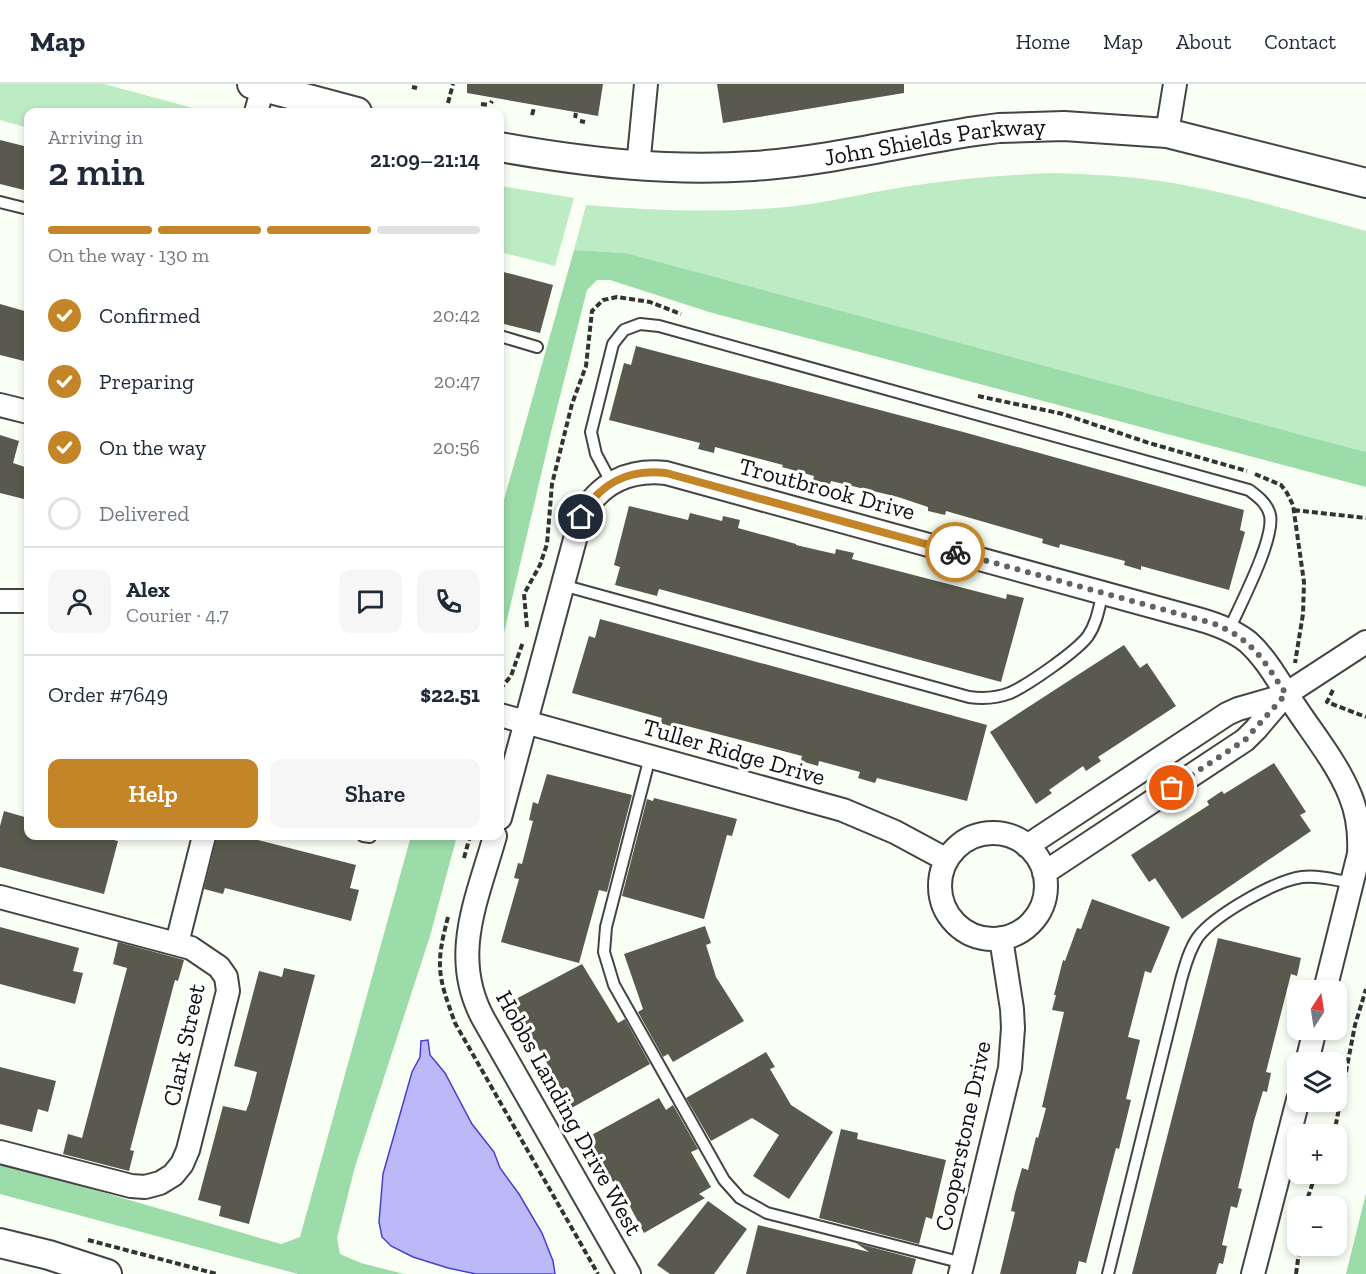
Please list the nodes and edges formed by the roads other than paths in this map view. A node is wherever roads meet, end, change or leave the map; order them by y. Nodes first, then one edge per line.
1 (646, 84) edge
2 (1175, 84) edge
3 (259, 92) edge
4 (337, 108) edge
5 (1167, 133) junction
6 (504, 148) edge
7 (638, 166) junction
8 (1366, 183) edge
9 (0, 202) edge
10 (24, 208) edge
11 (504, 337) edge
12 (537, 346) dead end
13 (0, 405) edge
14 (24, 411) edge
15 (611, 483) junction
16 (562, 585) junction
17 (1103, 592) junction
18 (0, 601) edge
19 (24, 601) edge
20 (1229, 630) junction
21 (1366, 642) edge
22 (1286, 694) junction
23 (504, 716) edge
24 (525, 722) junction
25 (650, 757) junction
26 (504, 803) edge
27 (203, 840) edge
28 (494, 840) edge
29 (1027, 846) junction
30 (947, 861) junction
31 (1044, 873) junction
32 (1352, 883) junction
33 (0, 897) edge
34 (1001, 938) junction
35 (177, 943) junction
36 (1328, 980) edge
37 (1295, 1112) edge
38 (0, 1152) edge
39 (0, 1243) edge
40 (961, 1268) edge
41 (107, 1274) edge
42 (629, 1274) edge
43 (1108, 1274) edge
44 (1254, 1274) edge

1 - 7 street
2 - 5 street
3 - 4 street
5 - 7 street, John Shields Parkway
5 - 8 street, John Shields Parkway
6 - 7 street, John Shields Parkway
9 - 10 lane
11 - 12 lane
13 - 14 street
15 - 16 street, Troutbrook Drive
15 - 17 street, Troutbrook Drive
15 - 20 lane
16 - 17 lane
16 - 24 street, Troutbrook Drive
17 - 20 street, Troutbrook Drive
18 - 19 street
20 - 22 street, Troutbrook Drive
21 - 22 street
22 - 29 street
22 - 31 street
22 - 32 street, Troutbrook Drive
23 - 24 street, Tuller Ridge Drive
24 - 25 street, Tuller Ridge Drive
24 - 26 street
25 - 30 street, Tuller Ridge Drive
25 - 40 lane
27 - 35 street
28 - 42 street, Hobbs Landing Drive West
29 - 30 street
29 - 31 street
30 - 34 street
31 - 34 street
32 - 36 street, Troutbrook Drive
32 - 43 lane
33 - 35 street, Clark Street
34 - 40 street, Cooperstone Drive
35 - 38 street, Clark Street
37 - 44 street
39 - 41 street

